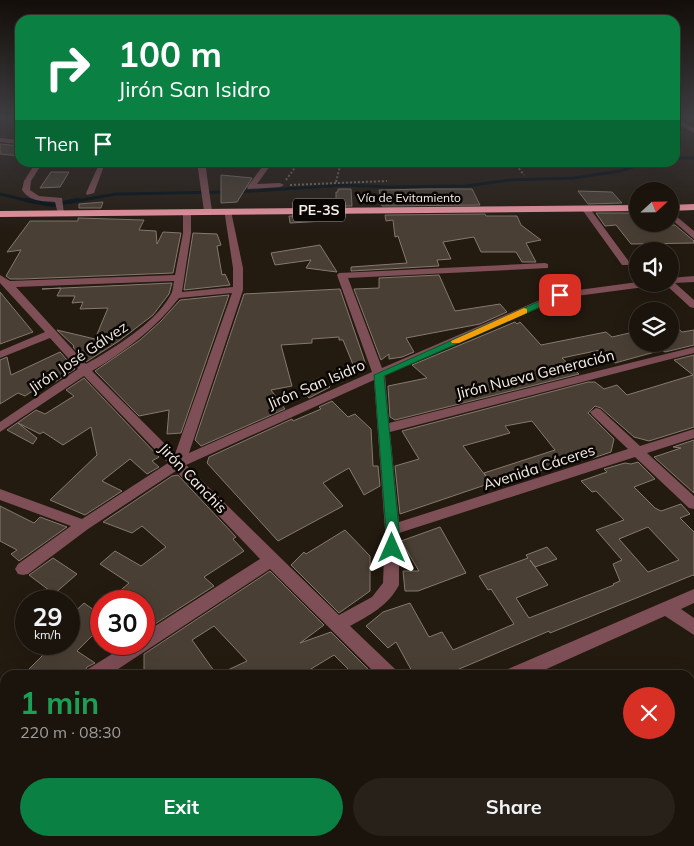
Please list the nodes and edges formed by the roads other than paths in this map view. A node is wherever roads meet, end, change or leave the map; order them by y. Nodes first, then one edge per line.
1 (36, 167) edge
2 (100, 167) edge
3 (202, 167) edge
4 (266, 167) edge
5 (280, 185) road end
6 (90, 193) dead end
7 (61, 207) junction
8 (694, 207) edge
9 (585, 208) junction
10 (629, 208) edge
11 (679, 208) edge
12 (208, 211) junction
13 (227, 211) junction
14 (187, 212) junction
15 (0, 214) edge
16 (679, 222) edge
17 (694, 236) edge
18 (625, 263) dead end
19 (545, 266) dead end
20 (178, 278) junction
21 (694, 278) edge
22 (2, 280) edge
23 (679, 280) edge
24 (629, 286) edge
25 (238, 290) junction
26 (679, 291) edge
27 (176, 296) junction
28 (694, 305) edge
29 (52, 333) junction
30 (694, 350) edge
31 (0, 355) edge
32 (86, 370) junction
33 (379, 375) junction
34 (596, 412) dead end
35 (0, 428) edge
36 (384, 429) junction
37 (694, 433) edge
38 (638, 452) junction
39 (179, 463) junction
40 (0, 494) edge
41 (694, 504) edge
42 (83, 525) junction
43 (392, 530) junction
44 (271, 560) junction
45 (23, 569) dead end
46 (694, 596) edge
47 (667, 608) junction
48 (338, 625) junction
49 (694, 628) edge
50 (155, 635) edge
51 (125, 655) edge
52 (102, 670) edge
53 (384, 670) edge
54 (527, 670) edge

1 - 7 street
2 - 6 street
3 - 12 street
4 - 5 street
7 - 14 highway, Vía de Evitamiento / PE-3S
7 - 15 highway, Vía de Evitamiento / PE-3S
8 - 11 highway
9 - 10 highway, Vía de Evitamiento / PE-3S
9 - 13 highway, Vía de Evitamiento / PE-3S
9 - 18 street
12 - 13 highway, Vía de Evitamiento / PE-3S
12 - 14 highway, Vía de Evitamiento / PE-3S
13 - 25 street
14 - 20 street
16 - 17 street
19 - 33 street
20 - 22 street
20 - 27 street
21 - 23 street
22 - 29 street, Jirón Canchis
24 - 33 street, Jirón San Isidro
25 - 27 street
25 - 39 street
26 - 28 street
27 - 32 street, Jirón José Gálvez
29 - 31 street
29 - 32 street, Jirón Canchis
30 - 36 street, Jirón Nueva Generación
32 - 35 street, Jirón José Gálvez
32 - 39 street, Jirón Canchis
33 - 36 street
33 - 39 street, Jirón San Isidro
34 - 38 street
36 - 43 street
37 - 38 street, Avenida Cáceres
38 - 41 street
38 - 43 street, Avenida Cáceres
39 - 42 street, Jirón San Isidro
39 - 44 street, Jirón Canchis
40 - 42 street
42 - 45 street, Jirón San Isidro
43 - 48 street
44 - 48 street, Jirón Canchis
44 - 50 street
46 - 47 street
47 - 49 street
47 - 54 street
48 - 53 street, Jirón Canchis
51 - 52 street

